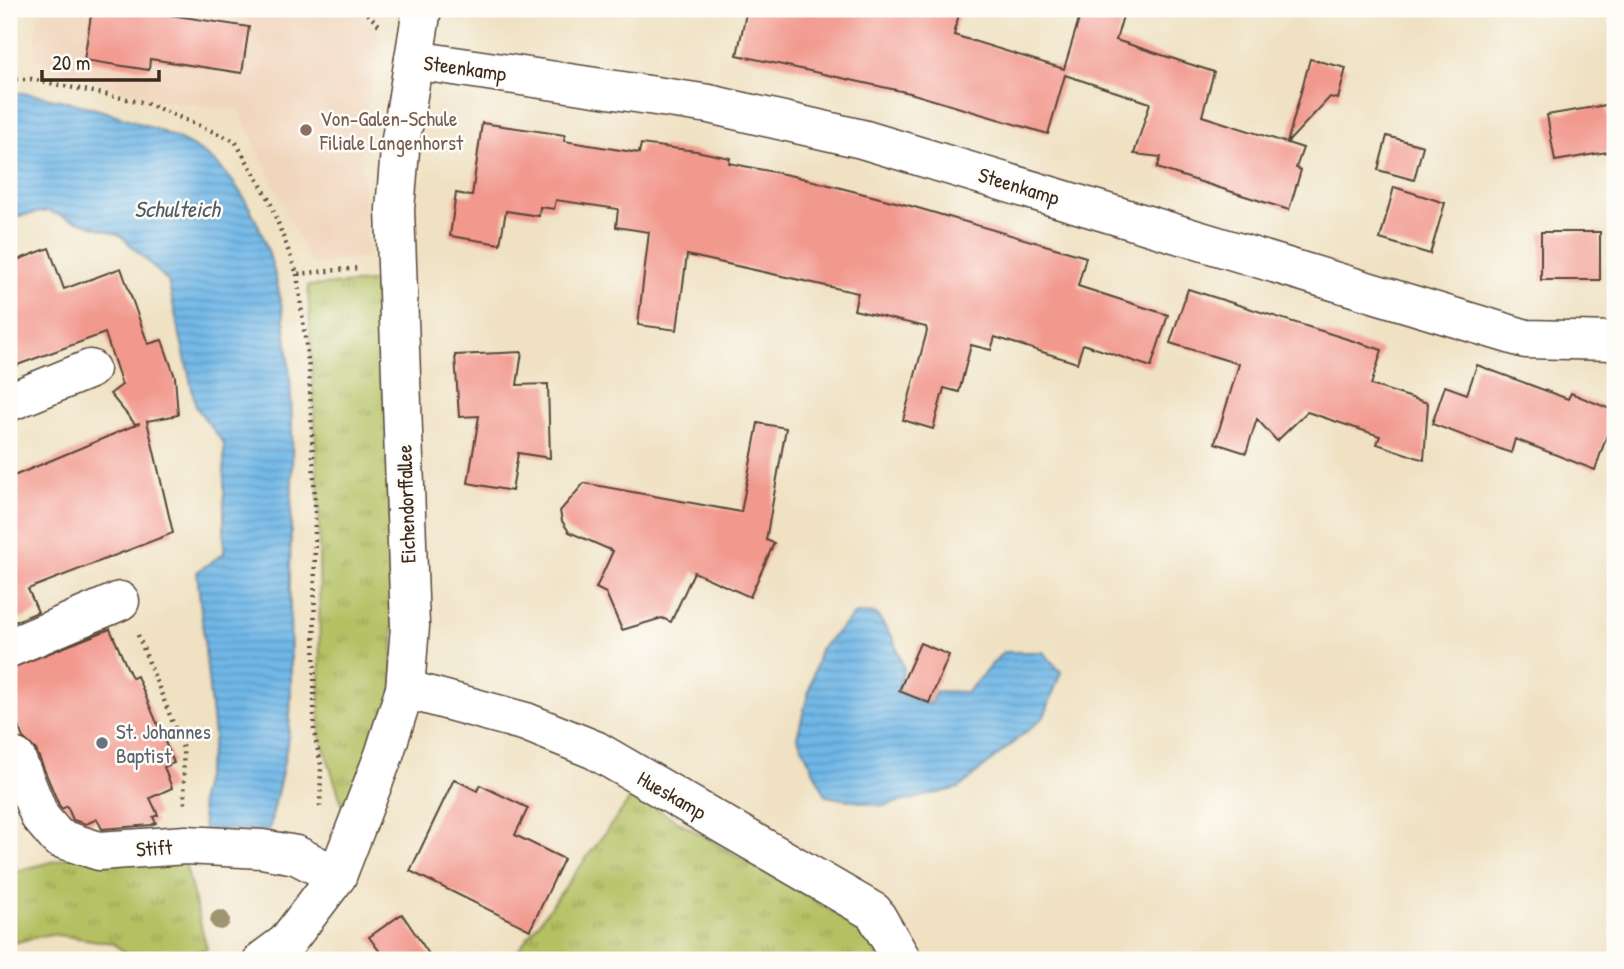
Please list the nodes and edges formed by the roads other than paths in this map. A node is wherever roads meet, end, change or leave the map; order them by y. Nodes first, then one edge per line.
1 (422, 9) edge
2 (414, 60) junction
3 (1615, 341) edge
4 (90, 369) dead end
5 (9, 402) edge
6 (120, 601) road end
7 (9, 648) edge
8 (405, 689) junction
9 (11, 754) edge
10 (329, 872) junction
11 (263, 960) edge
12 (902, 960) edge

1 - 2 street, Eichendorffallee
2 - 3 street, Steenkamp
2 - 8 street, Eichendorffallee
4 - 5 street
6 - 7 street
8 - 10 street, Eichendorffallee
8 - 12 street, Hueskamp
9 - 10 street, Stift
10 - 11 street, Eichendorffallee

